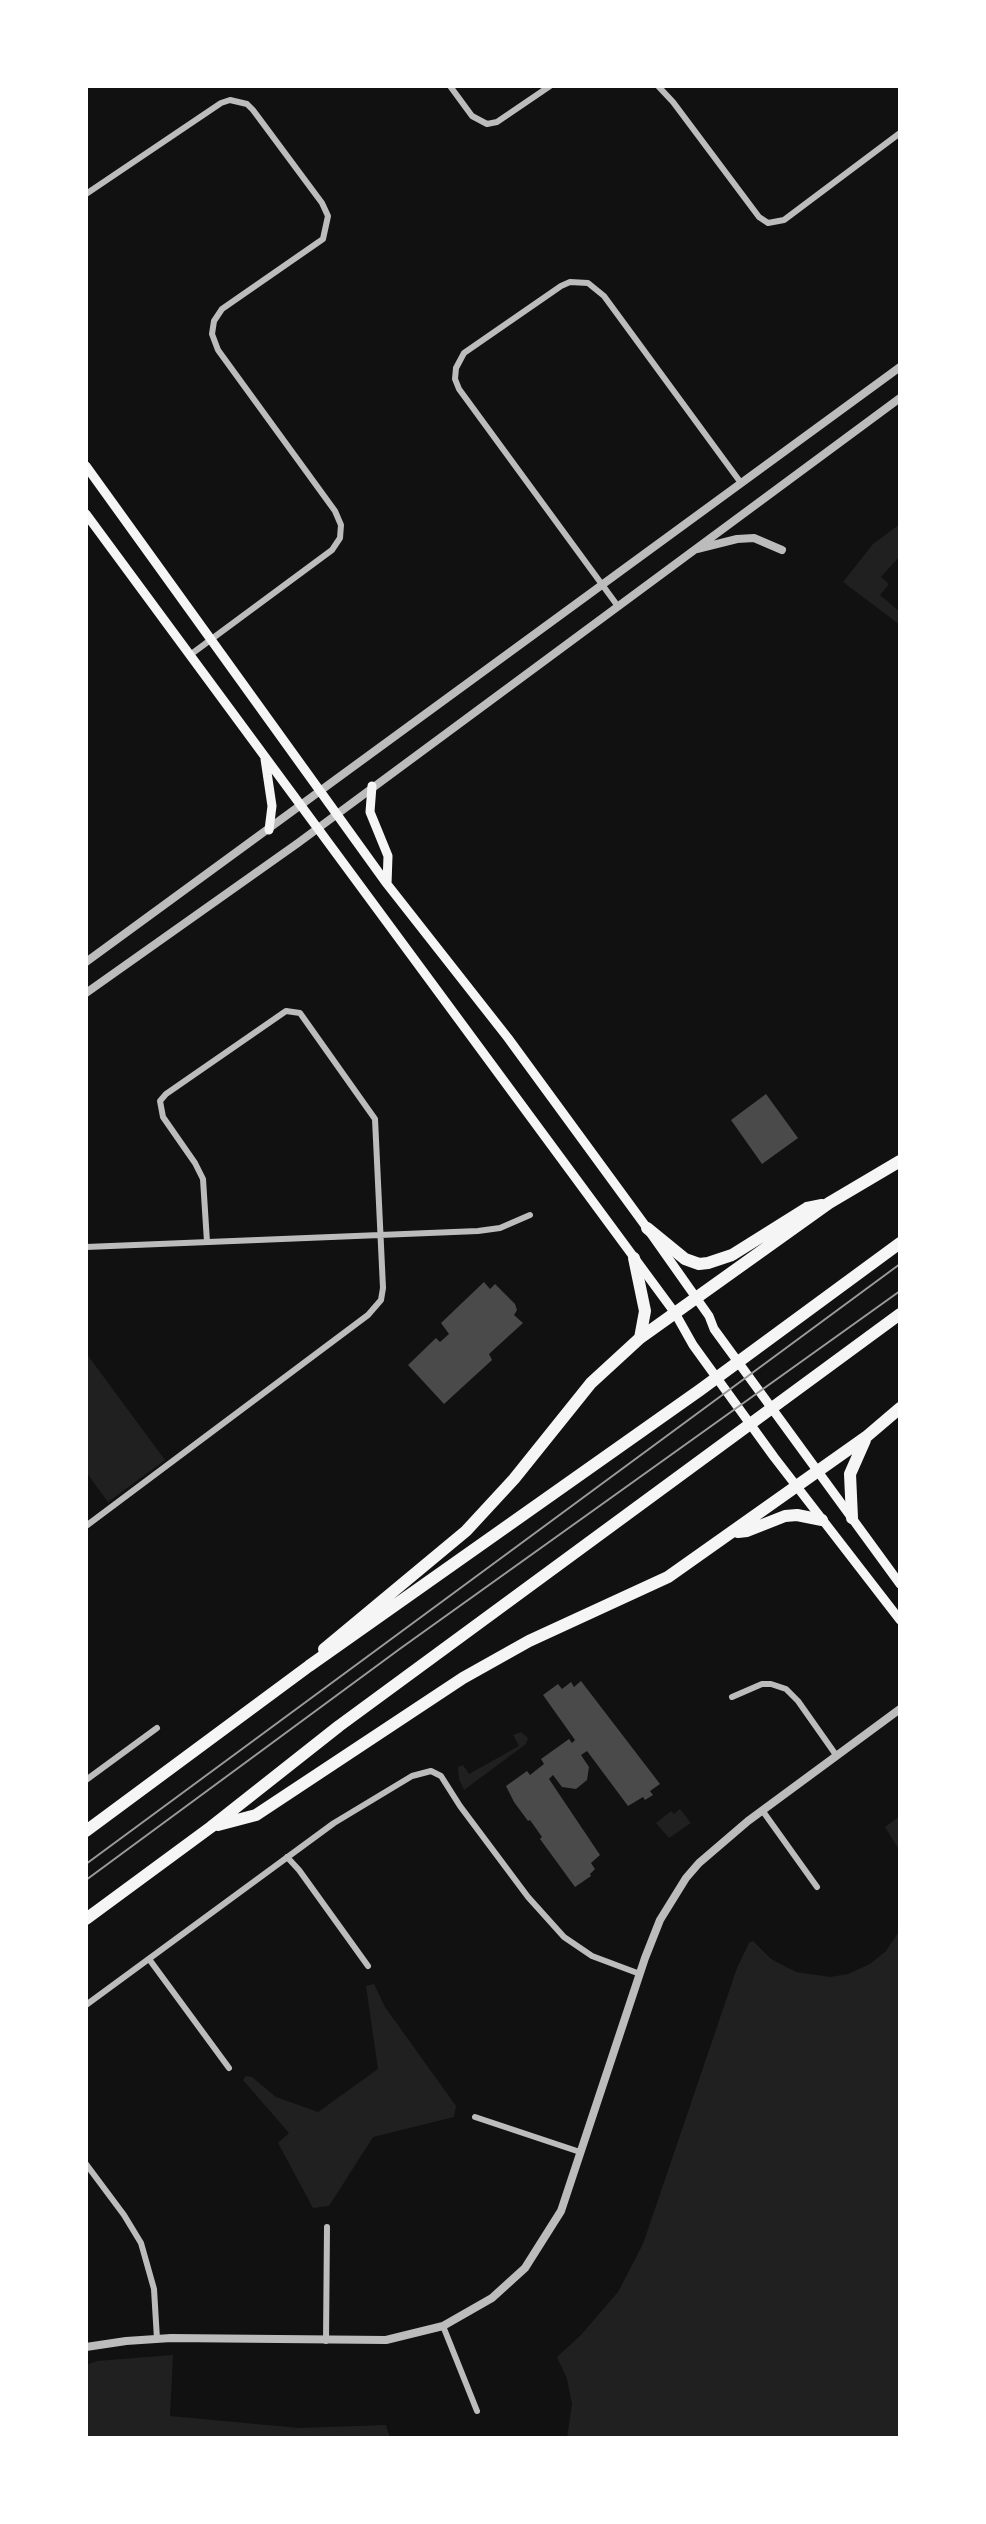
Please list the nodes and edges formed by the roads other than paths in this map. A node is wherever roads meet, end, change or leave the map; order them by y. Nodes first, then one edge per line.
1 (450, 86) edge
2 (550, 86) edge
3 (658, 86) edge
4 (900, 133) edge
5 (86, 194) edge
6 (900, 367) edge
7 (900, 398) edge
8 (86, 466) edge
9 (741, 483) junction
10 (86, 514) edge
11 (693, 550) junction
12 (782, 550) dead end
13 (603, 585) junction
14 (617, 605) junction
15 (213, 638) junction
16 (190, 655) junction
17 (265, 755) junction
18 (372, 786) junction
19 (321, 791) junction
20 (302, 806) junction
21 (336, 814) junction
22 (317, 828) junction
23 (269, 830) junction
24 (387, 884) junction
25 (86, 962) edge
26 (86, 993) edge
27 (900, 1161) edge
28 (829, 1203) junction
29 (530, 1215) dead end
30 (647, 1228) junction
31 (381, 1235) junction
32 (207, 1242) junction
33 (900, 1243) edge
34 (86, 1247) edge
35 (634, 1258) junction
36 (695, 1297) junction
37 (675, 1313) junction
38 (900, 1314) edge
39 (640, 1338) junction
40 (900, 1408) edge
41 (866, 1437) junction
42 (818, 1470) junction
43 (798, 1485) junction
44 (852, 1518) junction
45 (822, 1520) junction
46 (86, 1526) edge
47 (735, 1532) junction
48 (900, 1584) edge
49 (900, 1620) edge
50 (309, 1666) junction
51 (732, 1697) dead end
52 (900, 1709) edge
53 (157, 1728) dead end
54 (836, 1755) junction
55 (86, 1780) edge
56 (762, 1810) junction
57 (211, 1827) junction
58 (86, 1831) edge
59 (287, 1857) junction
60 (817, 1887) dead end
61 (86, 1919) edge
62 (149, 1959) junction
63 (368, 1966) dead end
64 (640, 1974) junction
65 (86, 2005) edge
66 (229, 2068) dead end
67 (475, 2117) dead end
68 (580, 2152) junction
69 (87, 2168) edge
70 (327, 2227) dead end
71 (443, 2326) junction
72 (157, 2339) junction
73 (326, 2341) junction
74 (86, 2347) edge
75 (477, 2411) dead end

1 - 2 street
3 - 4 street
5 - 15 street
6 - 9 street
7 - 11 street
8 - 15 main road
9 - 13 street
9 - 13 street
10 - 16 main road
11 - 12 street
11 - 14 street
13 - 14 street
13 - 19 street
14 - 18 street
15 - 16 street
15 - 19 main road
16 - 17 main road
17 - 20 main road
17 - 23 main road
18 - 21 street
18 - 24 main road
19 - 20 street
19 - 21 main road
20 - 22 main road
20 - 23 street
21 - 22 street
21 - 24 main road
22 - 26 street
22 - 35 main road
23 - 25 street
24 - 30 main road
27 - 28 highway
28 - 30 highway
28 - 36 highway
29 - 31 street
30 - 36 main road
31 - 32 street
31 - 32 street
31 - 46 street
32 - 34 street
33 - 50 highway
35 - 37 main road
35 - 39 highway
36 - 37 highway
36 - 42 main road
37 - 39 highway
37 - 43 main road
38 - 57 highway
39 - 50 highway
40 - 41 highway
41 - 42 highway
41 - 44 highway
42 - 43 highway
42 - 44 main road
43 - 45 main road
43 - 47 highway
44 - 48 main road
45 - 47 highway
45 - 49 main road
47 - 57 highway
50 - 58 highway
51 - 54 street
52 - 54 street
53 - 55 street
54 - 56 street
56 - 60 street
56 - 64 street
57 - 61 highway
59 - 62 street
59 - 63 street
59 - 64 street
62 - 65 street
62 - 66 street
64 - 68 street
67 - 68 street
68 - 71 street
69 - 72 street
70 - 73 street
71 - 73 street
71 - 75 street
72 - 73 street
72 - 74 street

